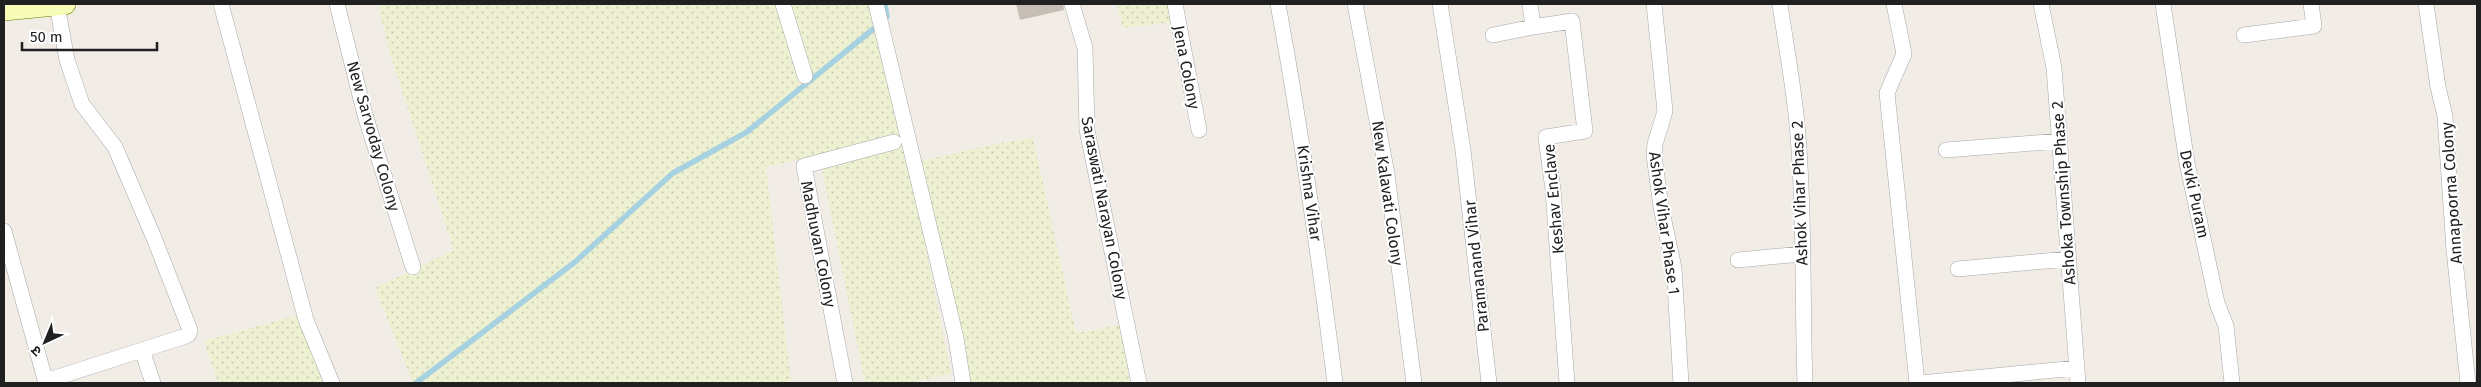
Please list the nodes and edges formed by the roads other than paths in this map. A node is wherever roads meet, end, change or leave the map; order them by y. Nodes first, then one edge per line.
1 (52, 4) edge
2 (221, 4) edge
3 (337, 4) edge
4 (783, 4) edge
5 (876, 4) edge
6 (1072, 4) edge
7 (1175, 4) edge
8 (1278, 4) edge
9 (1355, 4) edge
10 (1440, 4) edge
11 (1530, 4) edge
12 (1654, 4) edge
13 (1780, 4) edge
14 (1894, 4) edge
15 (2040, 4) edge
16 (2163, 4) edge
17 (2311, 4) edge
18 (2426, 4) edge
19 (4, 10) edge
20 (1534, 27) junction
21 (1493, 35) dead end
22 (2244, 35) dead end
23 (805, 76) dead end
24 (1199, 130) dead end
25 (2060, 141) junction
26 (894, 142) dead end
27 (1946, 150) dead end
28 (4, 231) edge
29 (1802, 254) junction
30 (2068, 259) junction
31 (1738, 260) dead end
32 (413, 267) dead end
33 (1958, 269) dead end
34 (142, 350) junction
35 (2077, 376) edge
36 (46, 382) edge
37 (153, 383) edge
38 (332, 383) edge
39 (845, 383) edge
40 (963, 383) edge
41 (1139, 383) edge
42 (1335, 383) edge
43 (1414, 383) edge
44 (1488, 383) edge
45 (1567, 383) edge
46 (1681, 383) edge
47 (1805, 383) edge
48 (1917, 383) edge
49 (1921, 383) edge
50 (2232, 383) edge
51 (2468, 383) edge

1 - 19 main road
1 - 34 street
2 - 38 street
3 - 32 street, New Sarvoday Colony
4 - 23 street
5 - 40 street
6 - 41 street, Saraswati Narayan Colony
7 - 24 street, Jena Colony
8 - 42 street, Krishna Vihar
9 - 43 street, New Kalavati Colony
10 - 44 street, Paramanand Vihar
11 - 20 street
12 - 46 street, Ashok Vihar Phase 1
13 - 29 street, Ashok Vihar Phase 2
14 - 48 street
15 - 25 street, Ashoka Township Phase 2
16 - 50 street, Devki Puram
17 - 22 street
18 - 51 street, Annapoorna Colony
20 - 21 street
20 - 45 street, Keshav Enclave
25 - 27 street
25 - 30 street, Ashoka Township Phase 2
26 - 39 street, Madhuvan Colony
28 - 36 street
29 - 31 street
29 - 47 street, Ashok Vihar Phase 2
30 - 33 street
30 - 35 street, Ashoka Township Phase 2
34 - 36 street
34 - 37 street
35 - 49 street

